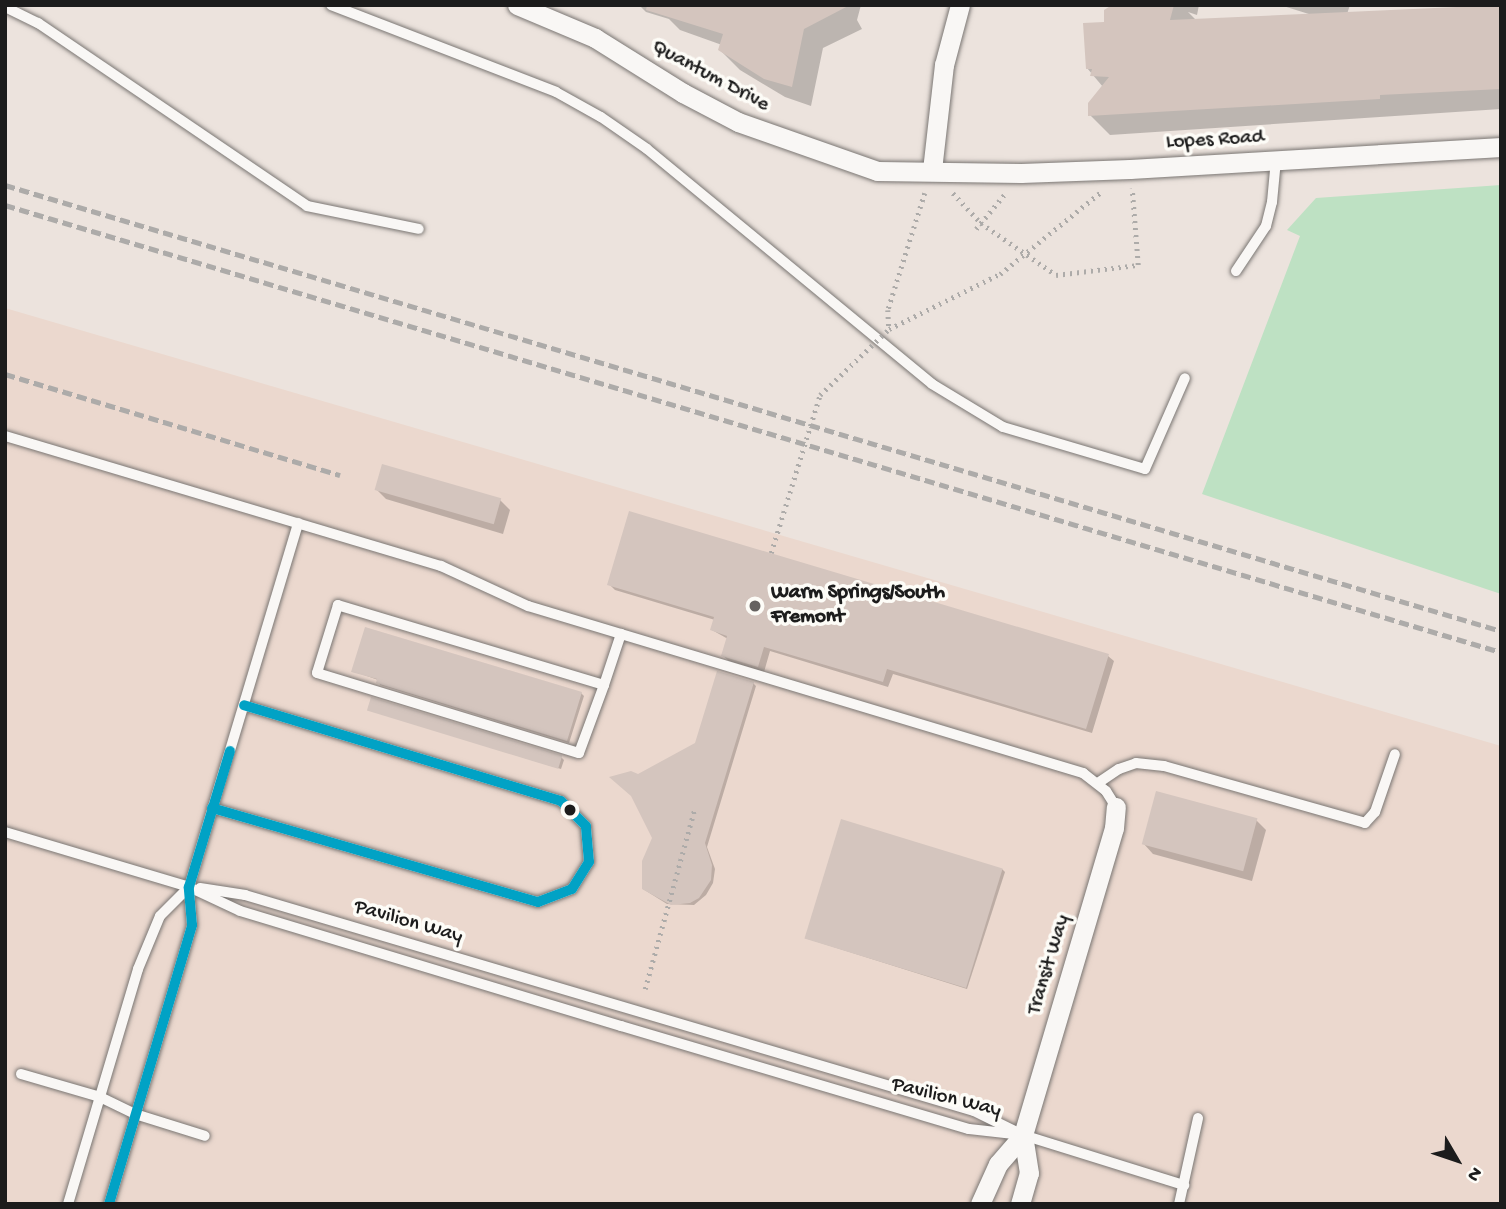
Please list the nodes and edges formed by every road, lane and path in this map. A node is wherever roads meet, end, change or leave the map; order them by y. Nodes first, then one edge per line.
1 (331, 5) edge
2 (517, 5) edge
3 (960, 5) edge
4 (5, 6) edge
5 (1501, 147) edge
6 (1276, 160) junction
7 (1130, 169) junction
8 (932, 170) junction
9 (1021, 173) junction
10 (981, 223) junction
11 (419, 229) dead end
12 (976, 229) dead end
13 (1026, 254) junction
14 (1236, 271) dead end
15 (889, 329) junction
16 (1185, 378) dead end
17 (5, 436) edge
18 (298, 523) junction
19 (771, 553) dead end
20 (621, 634) junction
21 (604, 685) junction
22 (244, 705) junction
23 (1395, 754) dead end
24 (1098, 783) junction
25 (1116, 807) joint
26 (212, 808) junction
27 (694, 811) dead end
28 (5, 832) edge
29 (189, 887) junction
30 (645, 989) dead end
31 (22, 1074) dead end
32 (100, 1097) junction
33 (135, 1114) junction
34 (1198, 1118) dead end
35 (1023, 1135) junction
36 (205, 1136) dead end
37 (1184, 1185) junction
38 (68, 1204) edge
39 (109, 1204) edge
40 (980, 1204) edge
41 (1020, 1204) edge
42 (1179, 1204) edge

1 - 16 lane
2 - 8 street, Quantum Drive
3 - 8 street
4 - 11 lane
5 - 6 street, Lopes Road
6 - 7 street, Lopes Road
6 - 14 lane
7 - 9 street, Lopes Road
7 - 13 path
7 - 13 path
8 - 9 street, Lopes Road
8 - 10 path
8 - 15 path
9 - 10 path
10 - 12 path
10 - 13 path
13 - 15 path
15 - 19 path, bridge
17 - 18 lane
18 - 20 lane
18 - 22 lane
20 - 21 lane
20 - 24 lane
21 - 21 lane
22 - 26 lane
22 - 26 lane
23 - 24 lane
24 - 25 lane
25 - 35 street, Transit Way
26 - 29 lane
27 - 30 path
28 - 29 lane, Pavilion Way
29 - 32 lane
29 - 33 lane
29 - 35 lane, Pavilion Way
29 - 35 lane, Pavilion Way
31 - 32 lane
32 - 33 lane
32 - 38 lane
33 - 36 lane
33 - 39 lane
34 - 37 lane
35 - 37 lane
35 - 40 street, Transit Way
35 - 41 street, Transit Way
37 - 42 lane

